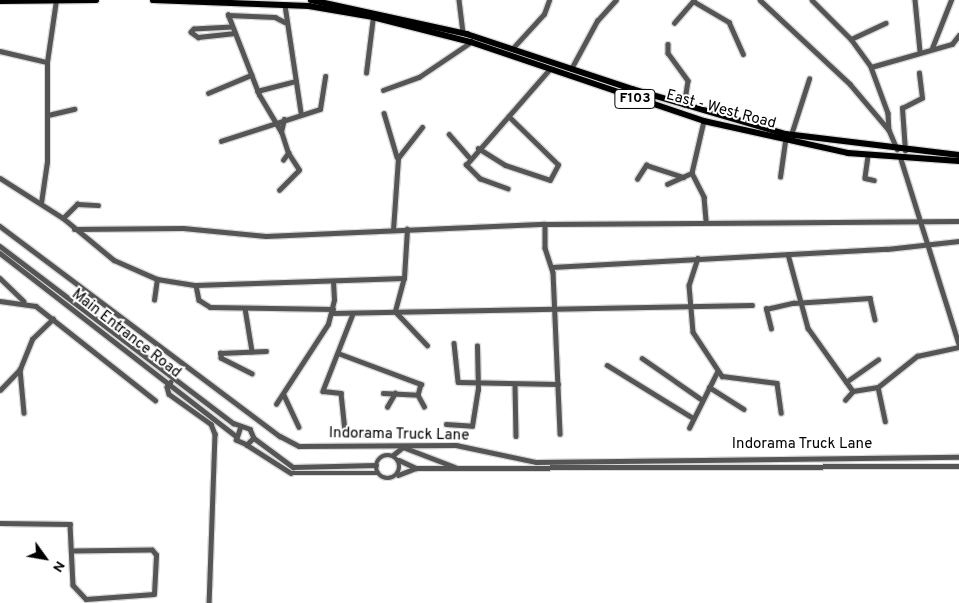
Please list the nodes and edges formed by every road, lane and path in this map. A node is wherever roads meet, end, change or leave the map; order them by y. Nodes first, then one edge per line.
1 (56, 0) edge
2 (96, 0) edge
3 (153, 0) edge
4 (348, 0) edge
5 (459, 0) edge
6 (550, 0) edge
7 (616, 0) edge
8 (760, 0) edge
9 (812, 0) edge
10 (915, 0) edge
11 (951, 0) edge
12 (0, 1) edge
13 (694, 1) edge
14 (310, 3) edge
15 (285, 5) junction
16 (336, 5) edge
17 (358, 8) junction
18 (373, 16) junction
19 (285, 22) junction
20 (674, 23) dead end
21 (886, 23) dead end
22 (232, 28) junction
23 (235, 33) junction
24 (463, 33) junction
25 (959, 35) edge
26 (851, 39) junction
27 (471, 42) junction
28 (668, 44) dead end
29 (932, 48) junction
30 (512, 49) junction
31 (0, 51) edge
32 (920, 51) junction
33 (744, 54) dead end
34 (47, 62) junction
35 (871, 67) junction
36 (571, 69) junction
37 (549, 70) junction
38 (366, 73) dead end
39 (919, 74) dead end
40 (251, 75) junction
41 (325, 76) dead end
42 (809, 79) dead end
43 (296, 80) junction
44 (383, 90) dead end
45 (257, 91) junction
46 (208, 93) dead end
47 (684, 106) junction
48 (74, 109) dead end
49 (301, 112) junction
50 (384, 113) dead end
51 (48, 115) junction
52 (509, 117) junction
53 (284, 119) junction
54 (704, 121) junction
55 (272, 122) junction
56 (422, 128) dead end
57 (889, 130) junction
58 (281, 132) junction
59 (449, 134) dead end
60 (791, 135) junction
61 (221, 141) dead end
62 (785, 141) junction
63 (478, 148) junction
64 (898, 150) junction
65 (905, 151) junction
66 (288, 153) junction
67 (959, 155) edge
68 (868, 156) junction
69 (469, 157) junction
70 (398, 158) junction
71 (282, 160) dead end
72 (901, 160) junction
73 (959, 161) edge
74 (692, 173) junction
75 (683, 177) junction
76 (780, 177) dead end
77 (0, 178) edge
78 (637, 178) dead end
79 (874, 180) dead end
80 (666, 184) dead end
81 (508, 189) dead end
82 (279, 190) dead end
83 (40, 204) junction
84 (98, 205) dead end
85 (63, 218) junction
86 (706, 222) junction
87 (919, 222) junction
88 (959, 222) edge
89 (545, 224) junction
90 (0, 226) edge
91 (74, 229) junction
92 (406, 229) junction
93 (393, 230) junction
94 (959, 240) edge
95 (928, 243) junction
96 (0, 246) edge
97 (0, 253) edge
98 (788, 254) junction
99 (698, 258) junction
100 (552, 267) junction
101 (0, 278) edge
102 (404, 278) junction
103 (157, 279) junction
104 (333, 282) junction
105 (196, 285) junction
106 (154, 300) dead end
107 (0, 301) edge
108 (24, 302) junction
109 (802, 302) junction
110 (752, 305) dead end
111 (245, 308) junction
112 (555, 309) junction
113 (688, 309) junction
114 (395, 310) junction
115 (333, 311) junction
116 (353, 314) junction
117 (53, 319) junction
118 (876, 319) dead end
119 (771, 329) dead end
120 (454, 343) dead end
121 (428, 345) dead end
122 (477, 346) dead end
123 (959, 346) edge
124 (252, 351) junction
125 (266, 351) dead end
126 (338, 353) junction
127 (642, 358) dead end
128 (878, 360) dead end
129 (607, 364) dead end
130 (20, 368) junction
131 (717, 372) junction
132 (252, 374) dead end
133 (174, 378) junction
134 (846, 382) junction
135 (169, 384) junction
136 (476, 384) junction
137 (558, 384) junction
138 (515, 385) junction
139 (709, 387) junction
140 (878, 387) junction
141 (0, 390) edge
142 (853, 391) junction
143 (383, 393) dead end
144 (395, 393) junction
145 (284, 395) junction
146 (418, 395) junction
147 (701, 399) junction
148 (155, 400) dead end
149 (845, 400) dead end
150 (276, 404) dead end
151 (424, 406) dead end
152 (387, 408) dead end
153 (744, 409) dead end
154 (24, 413) dead end
155 (781, 413) dead end
156 (692, 418) junction
157 (885, 421) dead end
158 (446, 424) dead end
159 (299, 427) dead end
160 (240, 428) junction
161 (689, 428) dead end
162 (560, 434) dead end
163 (235, 435) junction
164 (369, 435) dead end
165 (516, 436) dead end
166 (254, 438) junction
167 (247, 445) junction
168 (403, 448) junction
169 (392, 455) junction
170 (959, 457) edge
171 (398, 460) junction
172 (555, 460) junction
173 (376, 465) junction
174 (959, 466) edge
175 (416, 468) junction
176 (458, 468) junction
177 (553, 468) junction
178 (378, 474) junction
179 (398, 475) junction
180 (0, 523) edge
181 (73, 551) junction
182 (209, 603) edge

1 - 2 main road
1 - 12 main road
1 - 34 street
3 - 15 main road, F103
4 - 17 main road
5 - 24 street
6 - 30 street
7 - 36 street
8 - 57 street
9 - 26 street
10 - 32 street
11 - 29 street
13 - 20 street
13 - 33 street
14 - 15 main road, F103
14 - 16 main road, East - West Road / F103
15 - 19 street
16 - 17 main road, East - West Road / F103
16 - 18 main road, East - West Road / F103
17 - 24 main road, East - West Road / F103
18 - 27 main road, East - West Road / F103
18 - 38 street
19 - 22 street
19 - 43 street
21 - 26 street
22 - 23 street
22 - 23 street
23 - 40 street
24 - 30 main road, East - West Road / F103
25 - 29 street
26 - 35 street
27 - 37 main road, East - West Road / F103
27 - 44 street
28 - 47 street
29 - 32 street
30 - 36 main road, East - West Road / F103
31 - 34 street
32 - 35 street
34 - 51 street
35 - 57 street
36 - 47 main road, East - West Road / F103
37 - 52 street
37 - 54 main road, East - West Road / F103
39 - 65 street
40 - 45 street
40 - 46 street
41 - 49 street
42 - 60 street
43 - 45 street
43 - 49 street
45 - 55 street
47 - 60 main road, East - West Road / F103
48 - 51 street
49 - 53 street
50 - 70 street
51 - 83 street
52 - 63 street
52 - 63 street
53 - 55 street
53 - 58 street
54 - 62 main road, East - West Road / F103
54 - 74 street
55 - 58 street
55 - 61 street
56 - 70 street
57 - 64 street
58 - 66 street
59 - 69 street
60 - 64 main road, East - West Road / F103
62 - 68 main road, East - West Road / F103
62 - 76 street
63 - 69 street
64 - 65 main road, East - West Road / F103
65 - 67 main road, East - West Road / F103
66 - 71 street
66 - 82 street
68 - 72 main road, East - West Road / F103
68 - 79 street
69 - 81 street
70 - 93 street
72 - 73 main road, East - West Road / F103
72 - 87 street
74 - 75 street
74 - 86 street
75 - 78 street
75 - 80 street
77 - 83 street
83 - 85 street
84 - 85 street
85 - 91 street
86 - 87 street
86 - 89 street
87 - 88 street
87 - 95 street
89 - 92 street
89 - 100 street
90 - 168 street, Indorama Truck Lane
91 - 93 street
91 - 103 street
92 - 93 street
92 - 102 street
94 - 95 street
95 - 98 street
95 - 123 street
96 - 133 street
97 - 135 street, Main Entrance Road
98 - 99 street
98 - 109 street
99 - 100 street
99 - 113 street
100 - 112 street
101 - 108 street
102 - 104 street
102 - 114 street
103 - 105 street
103 - 106 street
104 - 105 street
104 - 115 street
105 - 111 street
107 - 108 street
108 - 117 street
109 - 118 street
109 - 119 street
109 - 134 street
110 - 113 street
111 - 115 street
111 - 124 street
112 - 113 street
112 - 114 street
112 - 137 street
113 - 131 street
114 - 116 street
114 - 121 street
115 - 116 street
115 - 145 street
116 - 126 street
117 - 130 street
117 - 148 street
120 - 136 street
122 - 136 street
123 - 140 street
124 - 125 street
124 - 132 street
126 - 146 street
126 - 164 street
127 - 147 street
128 - 134 street
129 - 156 street
130 - 141 street
130 - 154 street
131 - 139 street
131 - 155 street
133 - 135 street
133 - 160 street
134 - 142 street
135 - 163 street, Main Entrance Road
135 - 182 street
136 - 138 street
136 - 158 street
137 - 138 street
137 - 162 street
138 - 165 street
139 - 147 street
139 - 153 street
140 - 142 street
140 - 157 street
142 - 149 street
143 - 144 street
144 - 146 street
144 - 152 street
145 - 150 street
145 - 159 street
146 - 151 street
147 - 156 street
156 - 161 street
160 - 163 street
160 - 166 street
163 - 167 street
166 - 167 street
166 - 173 street
167 - 178 street
168 - 169 street
168 - 172 street, Indorama Truck Lane
168 - 176 street
169 - 171 street
169 - 173 street
170 - 172 street, Indorama Truck Lane
171 - 175 street
171 - 179 street
172 - 177 street
173 - 178 street
174 - 177 street
175 - 176 street
175 - 179 street
176 - 177 street
178 - 179 street
180 - 181 street
181 - 181 street

